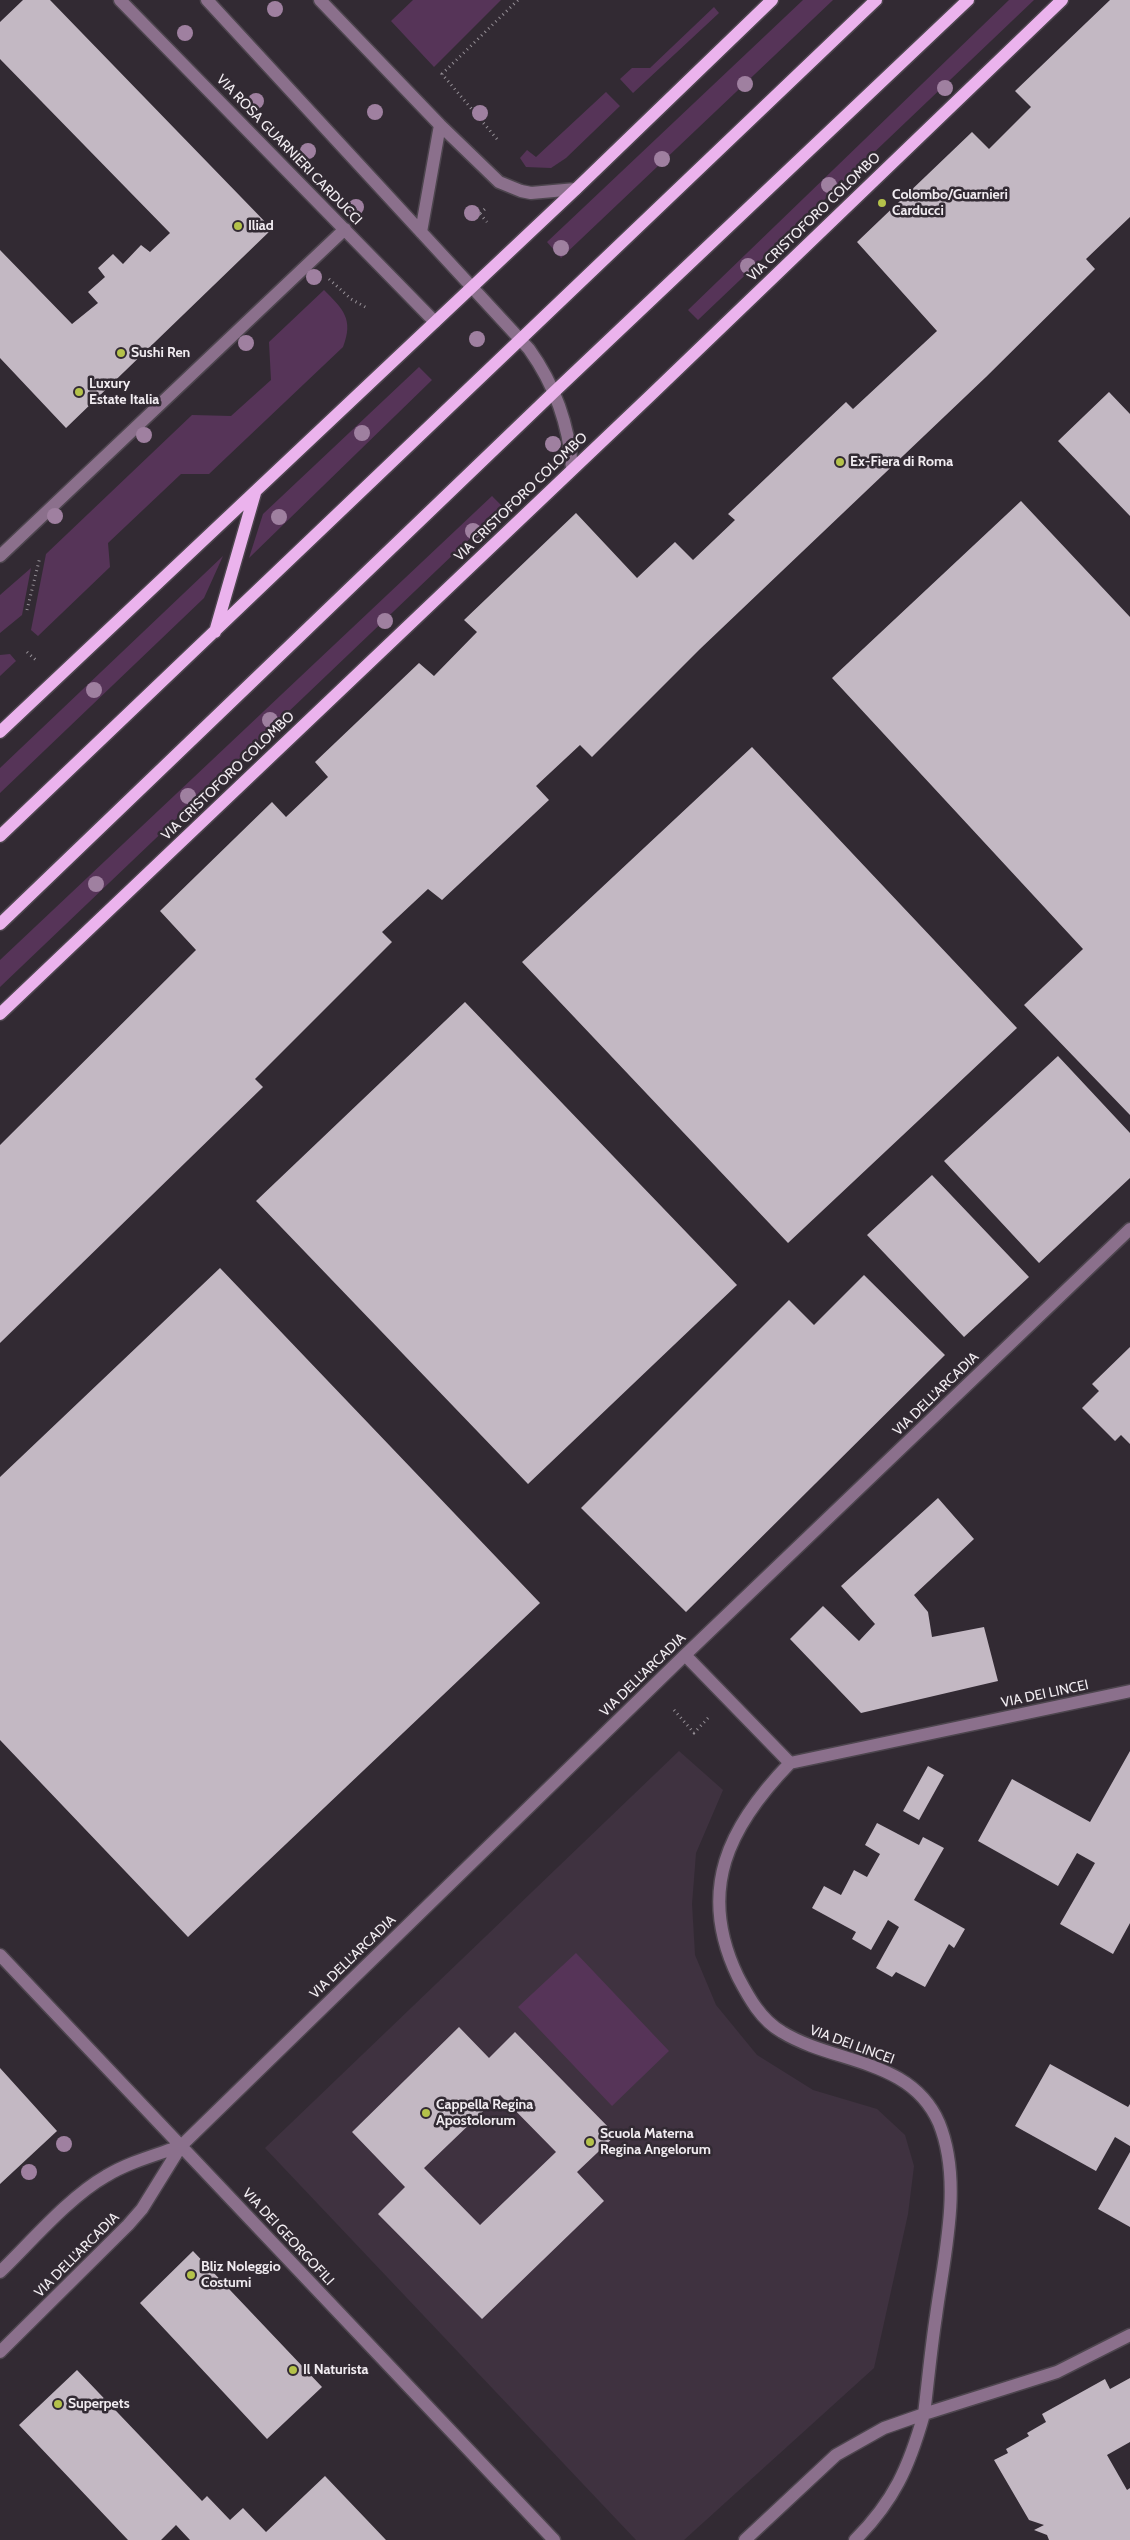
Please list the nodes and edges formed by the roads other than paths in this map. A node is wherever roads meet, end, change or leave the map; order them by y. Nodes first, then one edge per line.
1 (120, 0) edge
2 (207, 0) edge
3 (320, 0) edge
4 (772, 0) edge
5 (876, 0) edge
6 (968, 0) edge
7 (1062, 0) edge
8 (440, 125) junction
9 (576, 189) junction
10 (346, 230) junction
11 (422, 232) junction
12 (471, 286) junction
13 (434, 322) junction
14 (520, 338) junction
15 (553, 393) junction
16 (572, 468) junction
17 (255, 492) junction
18 (0, 556) edge
19 (215, 632) junction
20 (0, 732) edge
21 (0, 836) edge
22 (0, 924) edge
23 (0, 1014) edge
24 (1130, 1229) edge
25 (685, 1655) junction
26 (1130, 1691) edge
27 (790, 1762) junction
28 (0, 1955) edge
29 (181, 2146) junction
30 (0, 2272) edge
31 (1130, 2335) edge
32 (0, 2352) edge
33 (924, 2414) junction
34 (554, 2540) edge
35 (745, 2540) edge
36 (855, 2540) edge

1 - 10 street, VIA ROSA GUARNIERI CARDUCCI
2 - 11 street
3 - 8 street
4 - 9 main road
5 - 14 main road
6 - 15 main road
7 - 16 main road, VIA CRISTOFORO COLOMBO
8 - 9 street
8 - 11 street
9 - 12 main road
10 - 13 street, VIA ROSA GUARNIERI CARDUCCI
10 - 18 street
11 - 12 street
12 - 13 main road
12 - 14 street
13 - 17 main road
14 - 15 street
14 - 19 main road
15 - 16 street
15 - 22 main road
16 - 23 main road, VIA CRISTOFORO COLOMBO
17 - 19 main road
17 - 20 main road
19 - 21 main road
24 - 25 street, VIA DELL'ARCADIA
25 - 27 street
25 - 29 street, VIA DELL'ARCADIA
26 - 27 street, VIA DEI LINCEI
27 - 33 street, VIA DEI LINCEI
28 - 29 street, VIA DEI GEORGOFILI
29 - 30 street, VIA DELL'ARCADIA
29 - 32 street, VIA DELL'ARCADIA
29 - 34 street, VIA DEI GEORGOFILI
31 - 33 street
33 - 35 street
33 - 36 street, VIA DEI LINCEI

